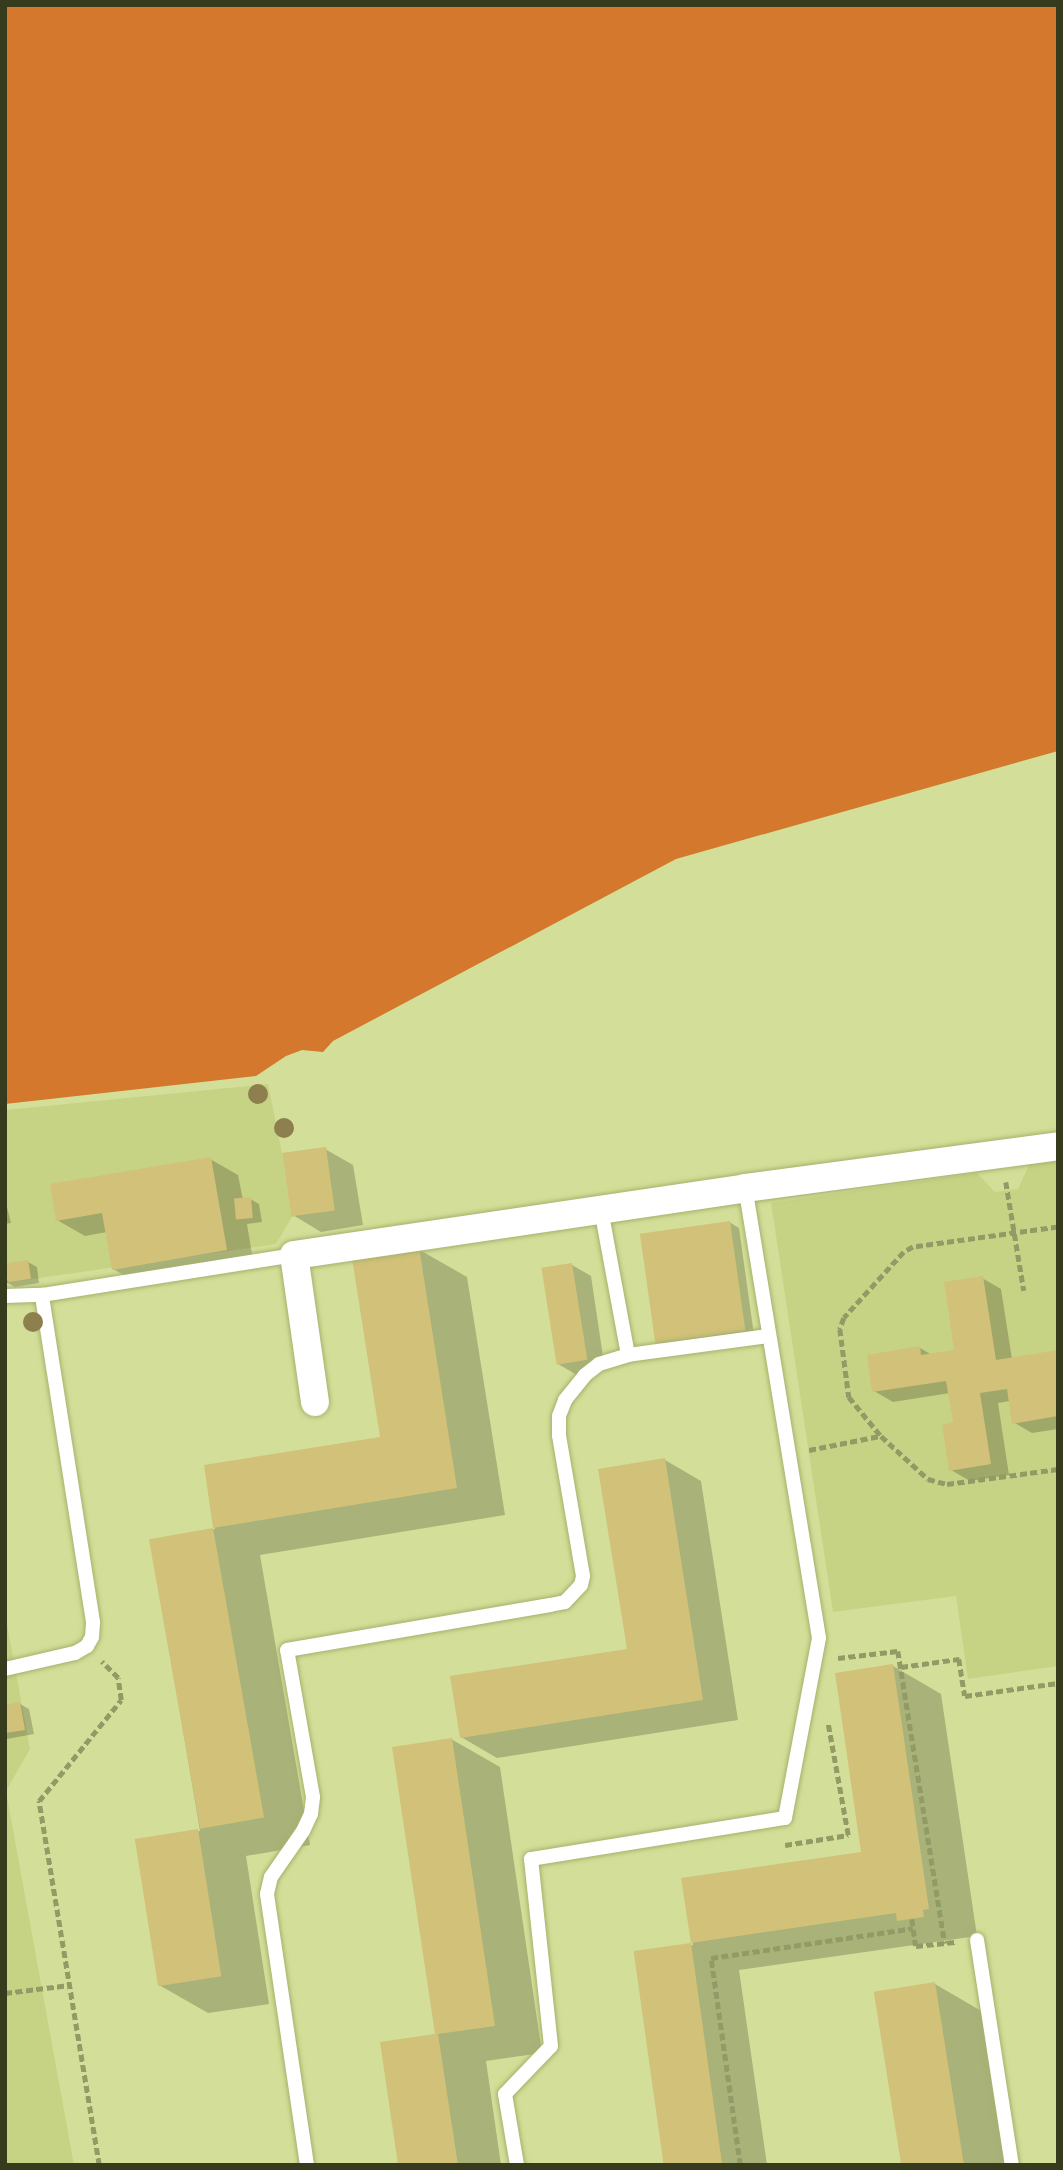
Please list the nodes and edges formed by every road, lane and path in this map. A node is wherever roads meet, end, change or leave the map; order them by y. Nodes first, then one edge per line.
1 (1058, 1146) edge
2 (1005, 1153) junction
3 (745, 1188) junction
4 (601, 1209) junction
5 (1058, 1227) edge
6 (1013, 1233) junction
7 (294, 1255) junction
8 (1024, 1290) dead end
9 (42, 1294) junction
10 (5, 1296) edge
11 (769, 1336) junction
12 (628, 1354) junction
13 (315, 1402) dead end
14 (881, 1436) junction
15 (790, 1450) junction
16 (1058, 1469) edge
17 (87, 1646) junction
18 (831, 1659) dead end
19 (901, 1667) junction
20 (5, 1668) edge
21 (1058, 1683) edge
22 (827, 1714) dead end
23 (779, 1846) dead end
24 (912, 1919) dead end
25 (913, 1928) junction
26 (977, 1940) joint
27 (945, 1943) junction
28 (70, 1985) junction
29 (5, 1993) edge
30 (99, 2165) edge
31 (307, 2165) edge
32 (517, 2165) edge
33 (740, 2165) edge
34 (1012, 2165) edge

1 - 2 street
2 - 3 street
2 - 6 path
3 - 4 street
3 - 11 lane
4 - 7 street
4 - 12 lane
5 - 6 path
6 - 8 path
6 - 14 path
7 - 9 lane
7 - 13 street
9 - 10 lane
9 - 17 lane
11 - 12 lane
11 - 15 lane
12 - 31 lane
14 - 15 path
14 - 16 path
15 - 32 lane
17 - 20 lane
17 - 28 path
18 - 19 path
19 - 21 path
19 - 27 path
22 - 23 path
24 - 25 path
25 - 27 path
25 - 33 path
26 - 27 path
26 - 34 lane
28 - 29 path
28 - 30 path

